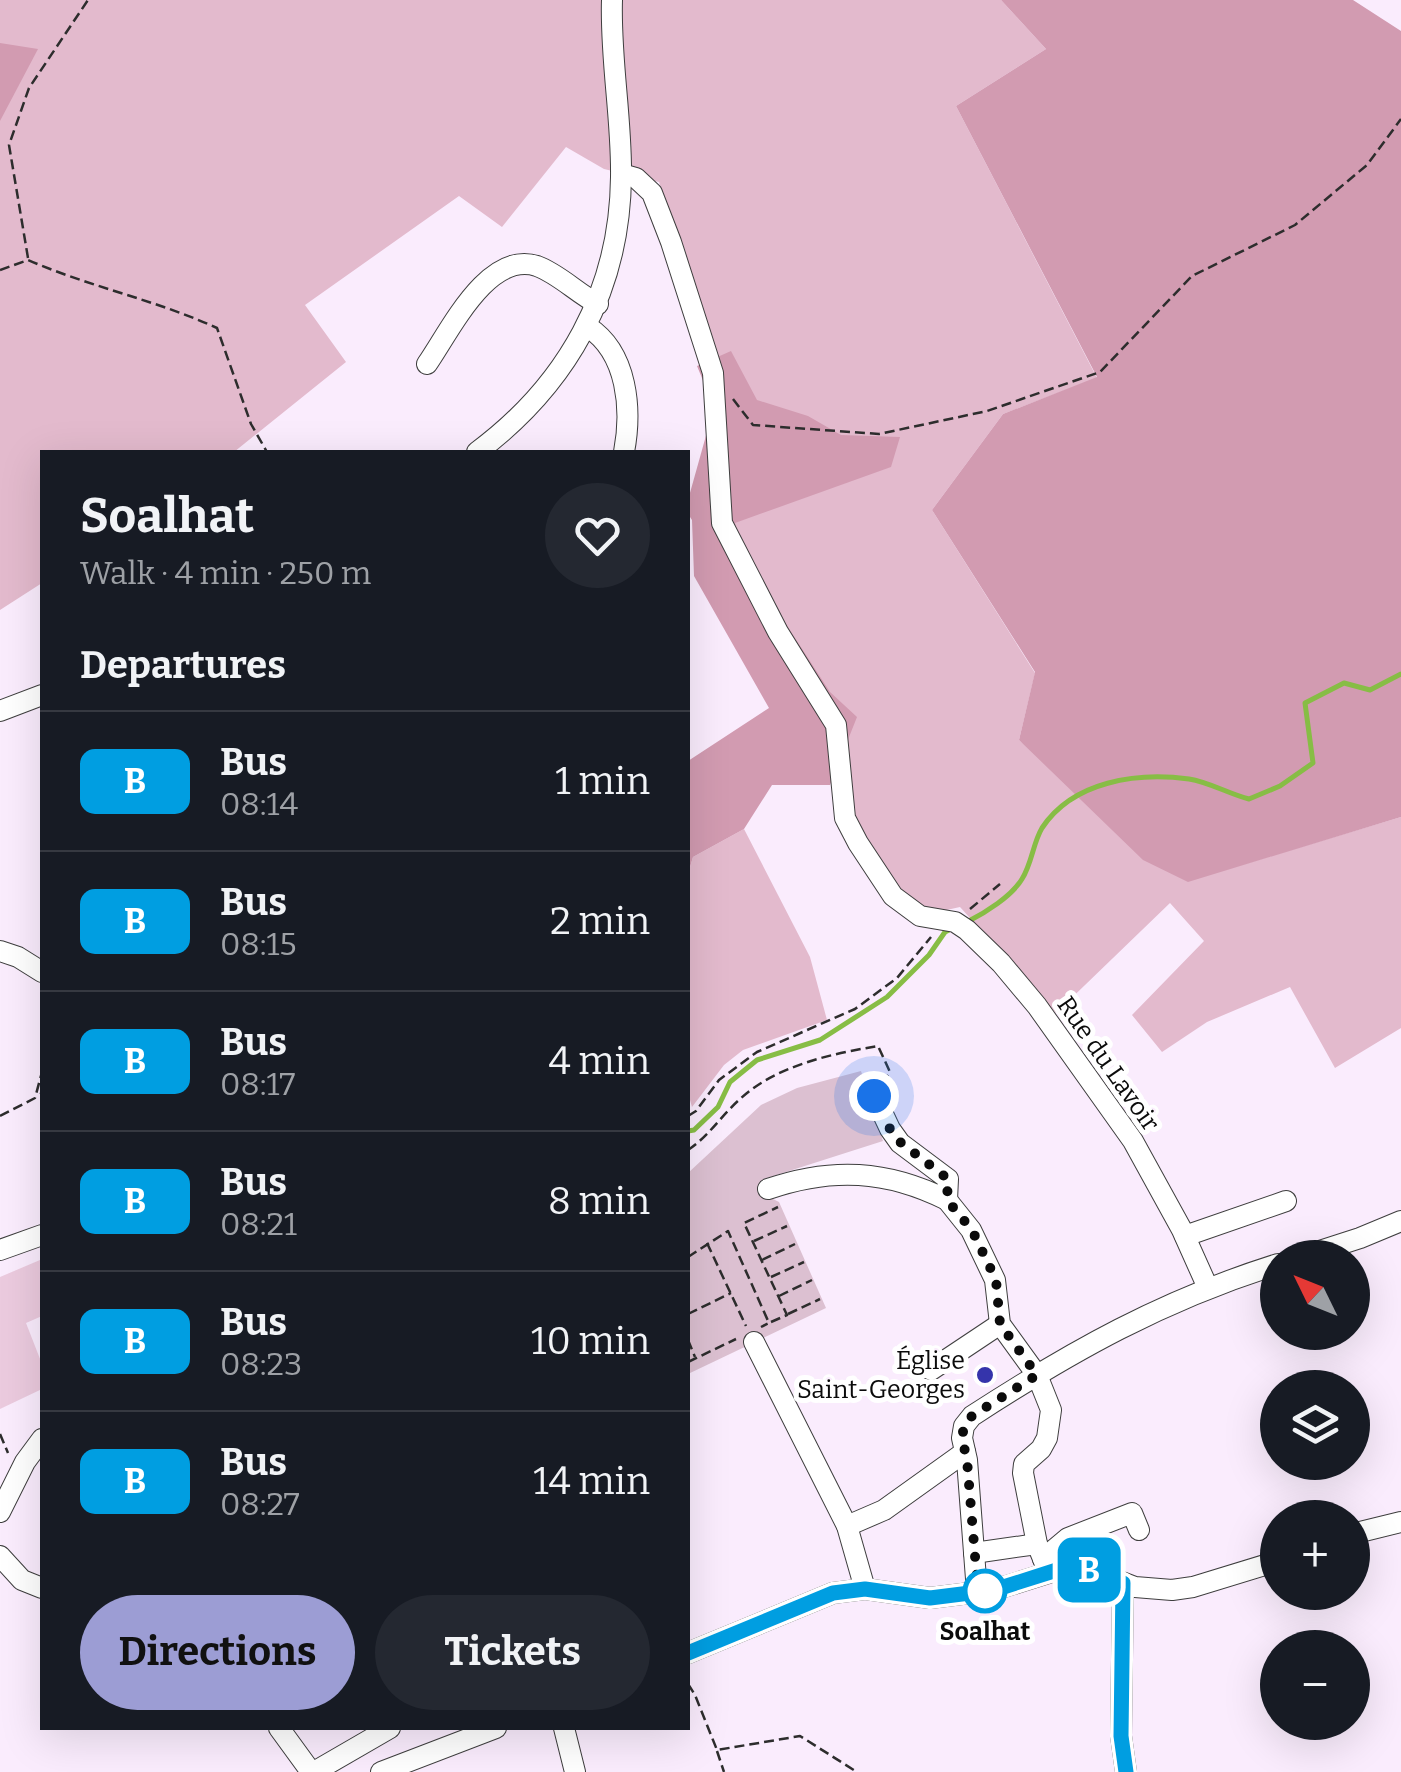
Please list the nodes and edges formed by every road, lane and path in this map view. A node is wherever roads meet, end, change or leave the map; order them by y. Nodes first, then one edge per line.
1 (88, 0) edge
2 (612, 0) edge
3 (1401, 119) edge
4 (622, 174) junction
5 (28, 260) junction
6 (0, 270) edge
7 (598, 304) junction
8 (588, 328) junction
9 (427, 364) dead end
10 (733, 399) dead end
11 (266, 450) edge
12 (479, 450) edge
13 (624, 450) edge
14 (40, 696) edge
15 (0, 711) edge
16 (1000, 884) dead end
17 (938, 919) junction
18 (0, 952) edge
19 (40, 971) edge
20 (40, 1093) edge
21 (874, 1096) joint
22 (690, 1115) edge
23 (0, 1116) edge
24 (690, 1149) edge
25 (773, 1198) joint
26 (947, 1200) junction
27 (1286, 1201) dead end
28 (1401, 1220) edge
29 (787, 1226) dead end
30 (40, 1236) edge
31 (1185, 1236) junction
32 (1354, 1240) edge
33 (752, 1242) junction
34 (707, 1243) junction
35 (796, 1244) dead end
36 (0, 1250) edge
37 (690, 1256) edge
38 (761, 1260) junction
39 (804, 1262) dead end
40 (1260, 1270) edge
41 (769, 1278) junction
42 (812, 1280) dead end
43 (1208, 1288) junction
44 (731, 1294) junction
45 (778, 1296) junction
46 (820, 1299) dead end
47 (690, 1313) edge
48 (787, 1315) junction
49 (769, 1322) junction
50 (1000, 1324) junction
51 (756, 1335) joint
52 (690, 1344) edge
53 (696, 1358) junction
54 (690, 1361) edge
55 (931, 1370) dead end
56 (1037, 1375) junction
57 (40, 1442) edge
58 (965, 1452) junction
59 (0, 1512) edge
60 (1401, 1522) edge
61 (848, 1526) junction
62 (1370, 1528) edge
63 (1139, 1530) dead end
64 (974, 1553) junction
65 (0, 1556) edge
66 (1043, 1558) junction
67 (1260, 1566) edge
68 (1123, 1583) junction
69 (40, 1587) edge
70 (865, 1589) junction
71 (978, 1592) junction
72 (690, 1652) edge
73 (690, 1687) edge
74 (280, 1730) edge
75 (386, 1730) edge
76 (489, 1730) edge
77 (565, 1730) edge
78 (368, 1740) junction
79 (717, 1750) junction
80 (313, 1772) edge
81 (381, 1772) edge
82 (576, 1772) edge
83 (724, 1772) edge
84 (856, 1772) edge
85 (1126, 1772) edge

1 - 5 path
2 - 4 street
3 - 10 path
4 - 7 street
4 - 17 street, Rue du Lavoir
5 - 6 path
5 - 11 path
7 - 8 street
7 - 9 street
8 - 12 street
8 - 13 street
14 - 15 street
16 - 17 path
17 - 22 path
17 - 31 street, Rue du Lavoir
18 - 19 street
20 - 23 path
21 - 24 path
21 - 26 street
25 - 26 street
25 - 33 path
26 - 50 street
27 - 31 street
28 - 32 street
29 - 33 path
30 - 36 street
31 - 43 street, Rue du Lavoir
33 - 38 path
34 - 37 path
34 - 44 path
34 - 49 path
35 - 38 path
38 - 41 path
39 - 41 path
40 - 43 street
41 - 45 path
42 - 45 path
43 - 56 street
44 - 47 path
44 - 53 path
45 - 48 path
46 - 48 path
48 - 49 path
49 - 51 path
50 - 55 street
50 - 56 street
51 - 61 street
52 - 53 path
53 - 54 path
56 - 58 street
56 - 66 street
57 - 59 street
58 - 61 street
58 - 64 street
60 - 62 street
61 - 70 street
63 - 66 street
64 - 66 street
64 - 71 street
65 - 69 street
66 - 68 street
66 - 71 street
67 - 68 street
68 - 85 street
70 - 71 street
70 - 72 street
73 - 79 path
74 - 80 street
75 - 78 street
76 - 81 street
77 - 82 street
78 - 80 street
78 - 81 street
79 - 83 path
79 - 84 path

